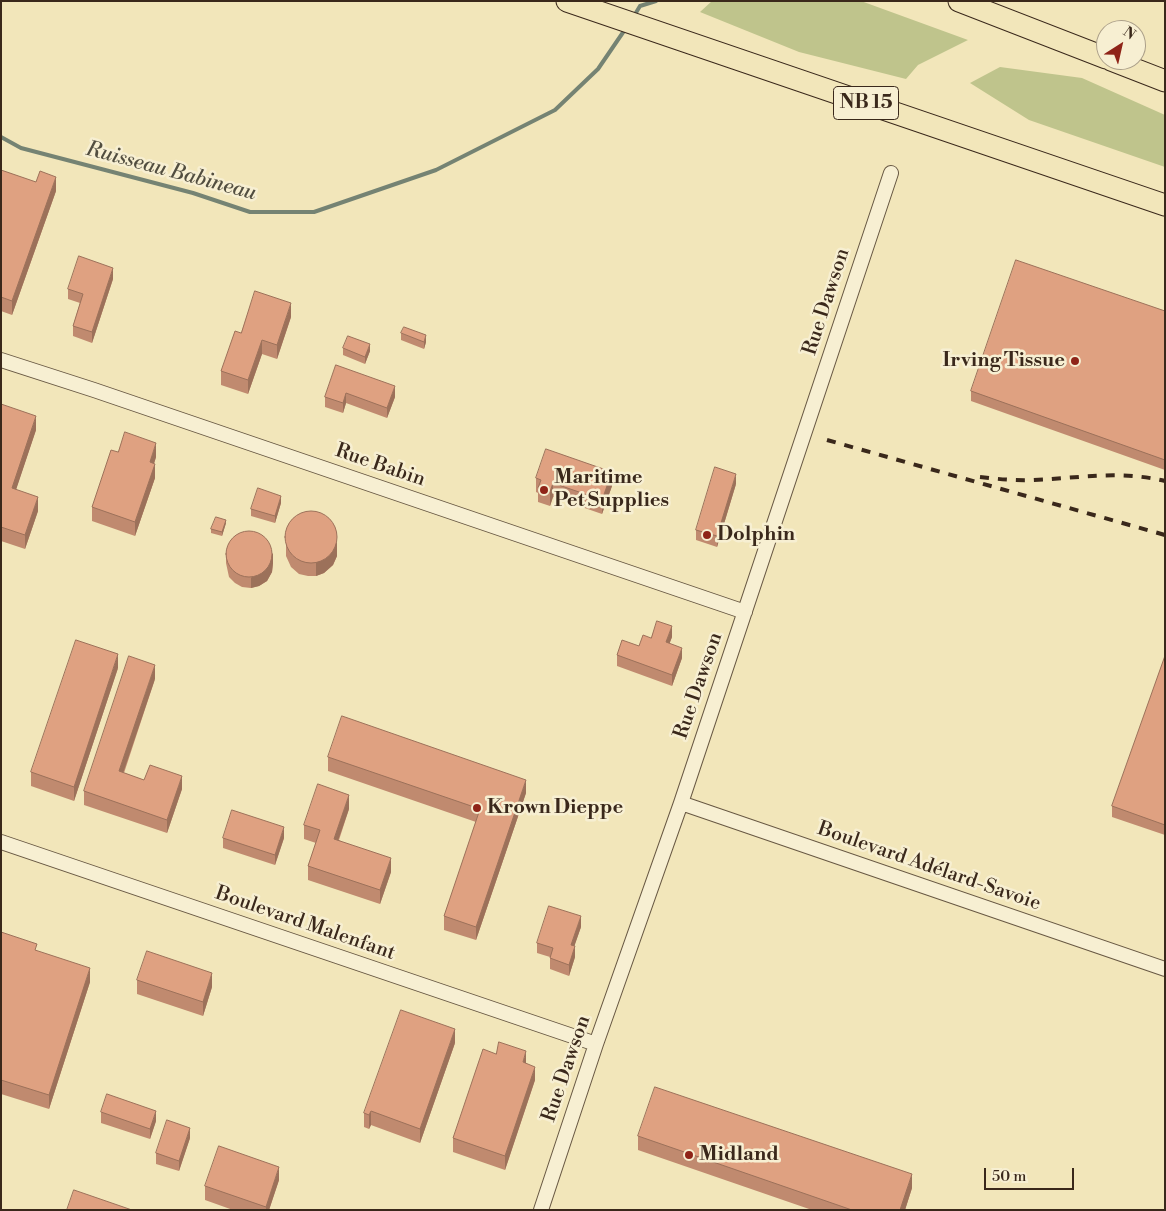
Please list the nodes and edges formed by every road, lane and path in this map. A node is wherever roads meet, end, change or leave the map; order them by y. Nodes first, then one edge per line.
1 (567, 1) edge
2 (959, 1) edge
3 (1096, 54) edge
4 (1137, 70) edge
5 (1165, 81) edge
6 (891, 174) dead end
7 (1165, 205) edge
8 (1, 360) edge
9 (745, 612) junction
10 (681, 803) junction
11 (1, 842) edge
12 (1165, 969) edge
13 (596, 1044) junction
14 (541, 1210) edge

1 - 7 highway, NB 15
2 - 3 highway
4 - 5 highway
6 - 9 street, Rue Dawson
8 - 9 street, Rue Babin
9 - 10 street, Rue Dawson
10 - 12 street, Boulevard Adélard-Savoie
10 - 13 street, Rue Dawson
11 - 13 street, Boulevard Malenfant
13 - 14 street, Rue Dawson

